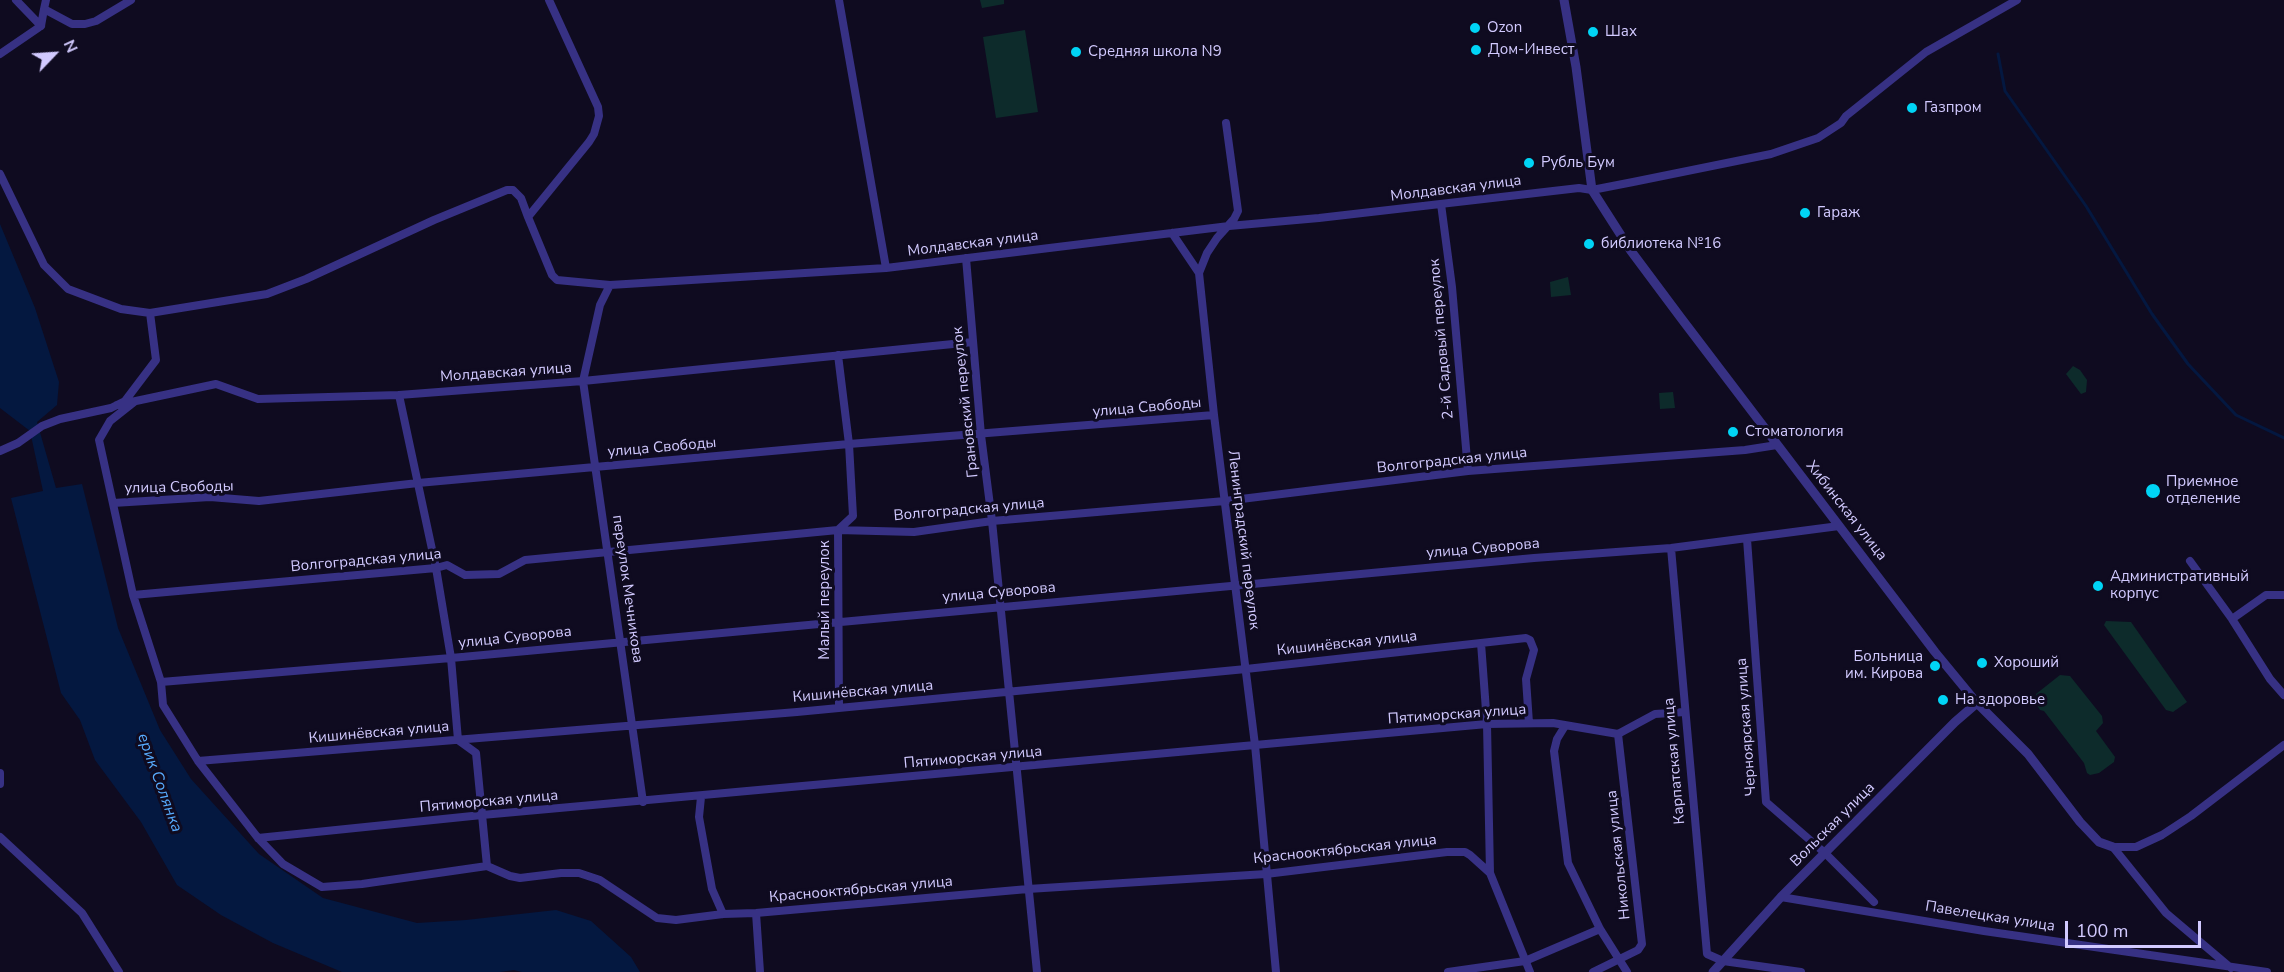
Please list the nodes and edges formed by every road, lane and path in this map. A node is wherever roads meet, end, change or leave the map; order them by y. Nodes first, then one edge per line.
1 (16, 0) edge
2 (46, 0) edge
3 (131, 0) edge
4 (549, 0) edge
5 (839, 0) edge
6 (1564, 0) edge
7 (2017, 0) edge
8 (44, 9) junction
9 (41, 26) junction
10 (0, 54) edge
11 (1226, 123) dead end
12 (0, 174) edge
13 (1592, 190) junction
14 (1441, 204) junction
15 (528, 217) junction
16 (1229, 226) junction
17 (1172, 233) junction
18 (966, 258) junction
19 (886, 268) junction
20 (1199, 273) junction
21 (610, 285) junction
22 (150, 313) junction
23 (973, 342) junction
24 (838, 355) junction
25 (583, 381) junction
26 (399, 394) junction
27 (134, 402) junction
28 (117, 405) junction
29 (1214, 415) junction
30 (981, 435) junction
31 (849, 444) junction
32 (1777, 445) junction
33 (0, 451) edge
34 (596, 467) junction
35 (1467, 471) junction
36 (417, 483) junction
37 (1225, 501) junction
38 (113, 503) junction
39 (992, 522) junction
40 (1839, 526) junction
41 (838, 530) junction
42 (1747, 539) junction
43 (1671, 548) junction
44 (608, 553) junction
45 (2190, 561) dead end
46 (436, 568) junction
47 (1235, 585) junction
48 (133, 595) junction
49 (2284, 595) edge
50 (1000, 607) junction
51 (2232, 619) junction
52 (839, 622) junction
53 (620, 641) junction
54 (1481, 643) junction
55 (452, 658) junction
56 (1246, 669) junction
57 (161, 682) junction
58 (1009, 692) junction
59 (2284, 695) edge
60 (1977, 703) junction
61 (839, 708) junction
62 (1685, 712) junction
63 (1529, 723) junction
64 (1487, 724) junction
65 (632, 726) junction
66 (1565, 726) junction
67 (1618, 734) junction
68 (458, 740) junction
69 (1255, 745) junction
70 (2284, 745) edge
71 (198, 761) junction
72 (1016, 768) junction
73 (0, 773) edge
74 (0, 784) edge
75 (701, 797) junction
76 (643, 801) junction
77 (482, 816) junction
78 (0, 837) edge
79 (258, 838) junction
80 (2113, 848) junction
81 (1826, 854) junction
82 (488, 866) junction
83 (1490, 873) junction
84 (1266, 874) junction
85 (1028, 889) junction
86 (1781, 897) junction
87 (1874, 902) dead end
88 (756, 913) junction
89 (723, 914) junction
90 (1600, 929) junction
91 (1620, 960) junction
92 (1525, 961) junction
93 (1723, 961) junction
94 (2231, 970) edge
95 (118, 972) edge
96 (760, 972) edge
97 (1037, 972) edge
98 (1276, 972) edge
99 (1448, 972) edge
100 (1530, 972) edge
101 (1593, 972) edge
102 (1627, 972) edge
103 (1713, 972) edge
104 (1801, 972) edge
105 (2267, 972) edge

1 - 9 street
2 - 8 street
3 - 8 street
4 - 15 street
5 - 19 street
6 - 13 street, Хибинская улица
7 - 13 street, Молдавская улица
8 - 9 street
9 - 10 street
11 - 16 street
12 - 22 street
13 - 14 street, Молдавская улица
13 - 32 street, Хибинская улица
14 - 16 street, Молдавская улица
14 - 35 street, 2-й Садовый переулок
15 - 21 street, Молдавская улица
15 - 22 street
16 - 17 street, Молдавская улица
16 - 20 street
17 - 18 street, Молдавская улица
17 - 20 street
18 - 19 street, Молдавская улица
18 - 23 street, Грановский переулок
19 - 21 street, Молдавская улица
20 - 29 street, Ленинградский переулок
21 - 25 street
22 - 28 street
23 - 24 street, Молдавская улица
23 - 30 street, Грановский переулок
24 - 25 street, Молдавская улица
24 - 31 street, Малый переулок
25 - 26 street, Молдавская улица
25 - 34 street, переулок Мечникова
26 - 27 street, Молдавская улица
26 - 36 street
27 - 28 street, Молдавская улица
27 - 38 street
28 - 33 street, Молдавская улица
29 - 30 street, улица Свободы
29 - 37 street, Ленинградский переулок
30 - 31 street, улица Свободы
30 - 39 street, Грановский переулок
31 - 34 street, улица Свободы
31 - 41 street, Малый переулок
32 - 35 street, Волгоградская улица
32 - 40 street, Хибинская улица
34 - 36 street, улица Свободы
34 - 44 street, переулок Мечникова
35 - 37 street, Волгоградская улица
36 - 38 street, улица Свободы
36 - 46 street
37 - 39 street, Волгоградская улица
37 - 47 street, Ленинградский переулок
38 - 48 street
39 - 41 street, Волгоградская улица
39 - 50 street, Грановский переулок
40 - 42 street, улица Суворова
40 - 60 street, Хибинская улица
41 - 44 street, Волгоградская улица
41 - 52 street, Малый переулок
42 - 43 street, улица Суворова
42 - 81 street, Черноярская улица
43 - 47 street, улица Суворова
43 - 62 street, Карпатская улица
44 - 46 street, Волгоградская улица
44 - 53 street, переулок Мечникова
45 - 51 street
46 - 48 street, Волгоградская улица
46 - 55 street
47 - 50 street, улица Суворова
47 - 56 street, Ленинградский переулок
48 - 57 street
49 - 51 street
50 - 52 street, улица Суворова
50 - 58 street, Грановский переулок
51 - 59 street
52 - 53 street, улица Суворова
52 - 61 street, Малый переулок
53 - 55 street, улица Суворова
53 - 65 street, переулок Мечникова
54 - 56 street, Кишинёвская улица
54 - 63 street, Кишинёвская улица
54 - 64 street
55 - 57 street, улица Суворова
55 - 68 street
56 - 58 street, Кишинёвская улица
56 - 69 street, Ленинградский переулок
57 - 71 street
58 - 61 street, Кишинёвская улица
58 - 72 street, Грановский переулок
60 - 80 street, Хибинская улица
60 - 81 street, Вольская улица
61 - 65 street, Кишинёвская улица
62 - 67 street
62 - 93 street, Карпатская улица
63 - 64 street, Пятиморская улица
63 - 66 street, Пятиморская улица
64 - 69 street, Пятиморская улица
64 - 83 street
65 - 68 street, Кишинёвская улица
65 - 76 street, переулок Мечникова
66 - 67 street, Пятиморская улица
66 - 90 street
67 - 91 street, Никольская улица
68 - 71 street, Кишинёвская улица
68 - 77 street
69 - 72 street, Пятиморская улица
69 - 84 street, Ленинградский переулок
70 - 80 street
71 - 79 street
72 - 75 street, Пятиморская улица
72 - 85 street, Грановский переулок
73 - 74 street
75 - 76 street, Пятиморская улица
75 - 89 street
76 - 77 street, Пятиморская улица
77 - 79 street, Пятиморская улица
77 - 82 street
78 - 95 street
79 - 82 street
80 - 94 street, Хибинская улица
81 - 86 street, Вольская улица
81 - 87 street, Черноярская улица
82 - 89 street, Краснооктябрьская улица
83 - 84 street, Краснооктябрьская улица
83 - 92 street
84 - 85 street, Краснооктябрьская улица
84 - 98 street, Ленинградский переулок
85 - 88 street, Краснооктябрьская улица
85 - 97 street, Грановский переулок
86 - 93 street, Вольская улица
86 - 94 street, Павелецкая улица
88 - 89 street, Краснооктябрьская улица
88 - 96 street
90 - 91 street
90 - 92 street
91 - 101 street
91 - 102 street
92 - 99 street
92 - 100 street
93 - 103 street, Вольская улица
93 - 104 street
94 - 105 street, Павелецкая улица

